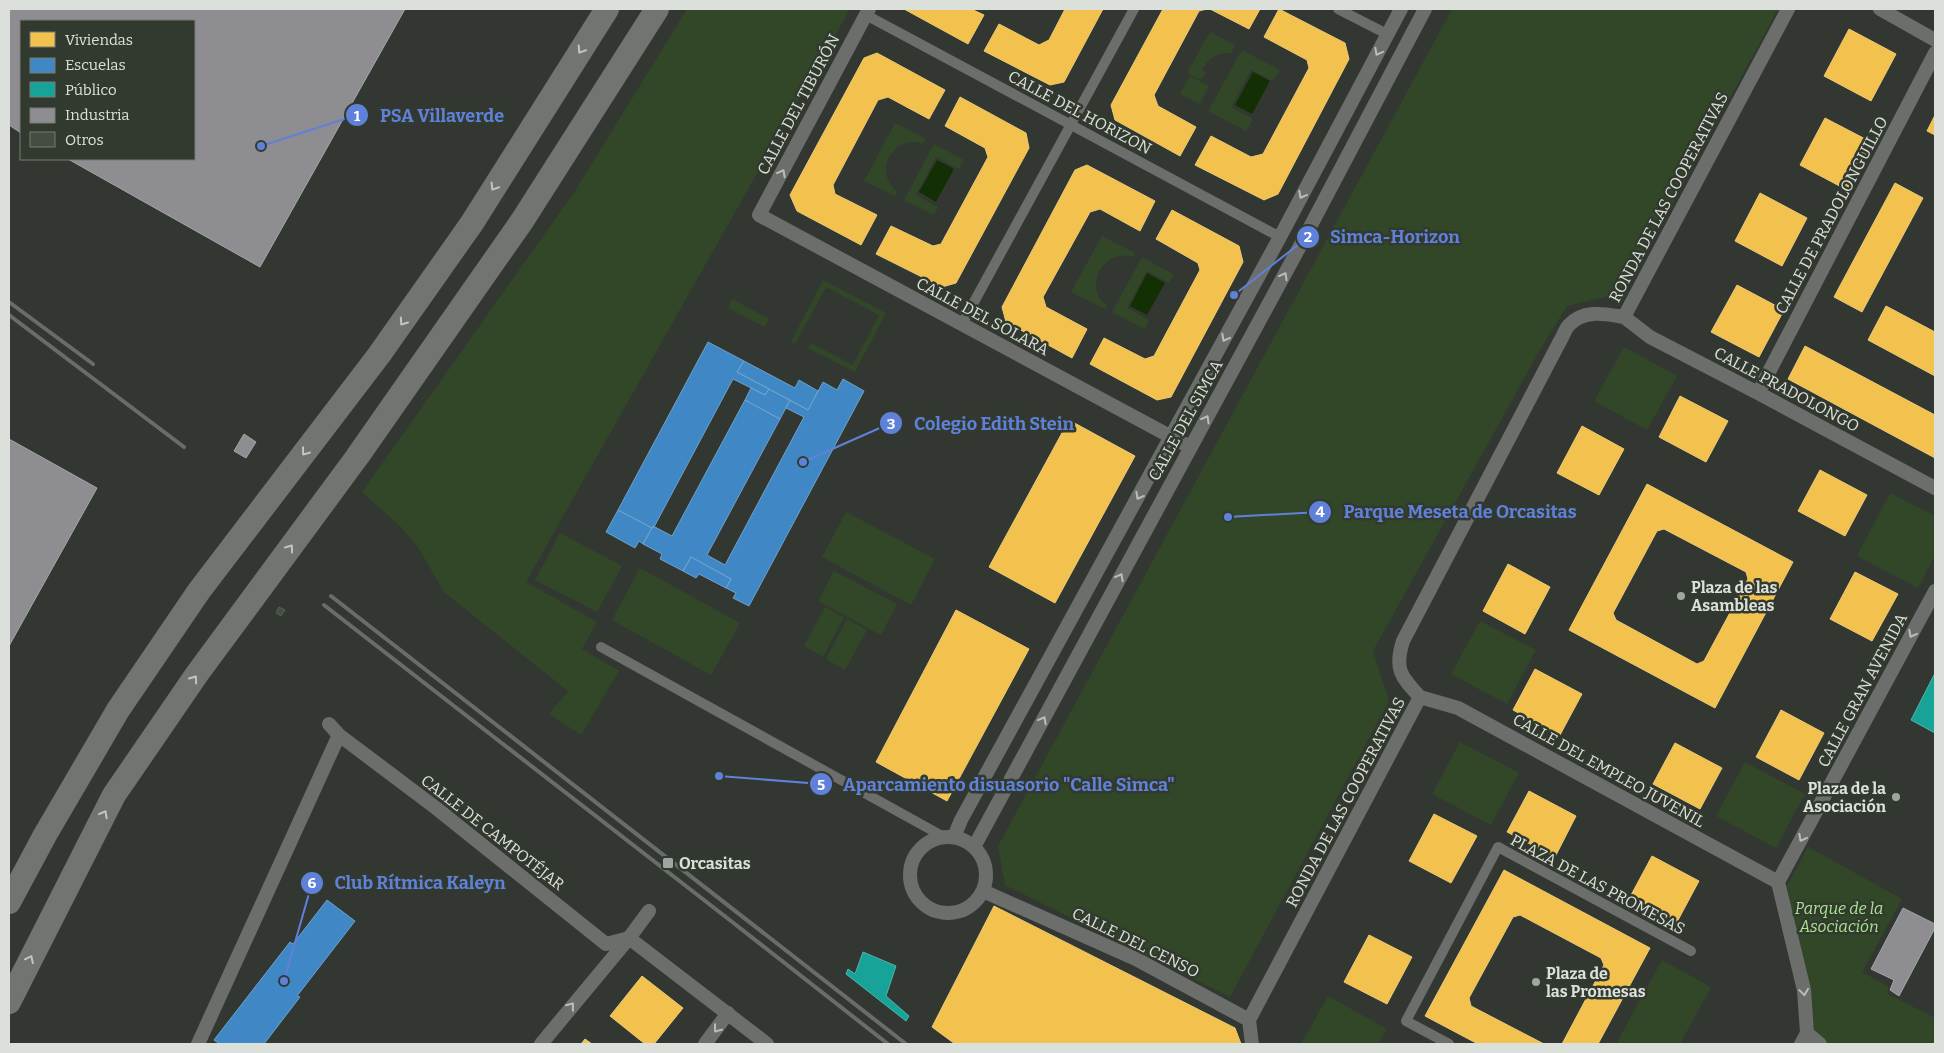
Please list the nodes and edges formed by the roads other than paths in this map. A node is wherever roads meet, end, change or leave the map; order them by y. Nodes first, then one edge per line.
1 (607, 9) edge
2 (657, 9) edge
3 (1134, 9) edge
4 (1338, 9) edge
5 (1401, 9) edge
6 (1426, 9) edge
7 (1788, 9) edge
8 (1880, 9) edge
9 (868, 12) edge
10 (1387, 34) junction
11 (1935, 40) edge
12 (1935, 53) edge
13 (1072, 124) junction
14 (759, 216) joint
15 (1280, 237) junction
16 (1624, 317) junction
17 (962, 324) junction
18 (1758, 393) junction
19 (1171, 438) junction
20 (1190, 447) junction
21 (1935, 488) edge
22 (1935, 591) edge
23 (1930, 613) edge
24 (601, 647) dead end
25 (1420, 697) junction
26 (329, 724) dead end
27 (339, 735) junction
28 (949, 837) junction
29 (974, 847) junction
30 (1778, 882) junction
31 (983, 891) junction
32 (9, 902) edge
33 (649, 911) dead end
34 (629, 938) junction
35 (1691, 951) dead end
36 (9, 1002) edge
37 (728, 1013) junction
38 (1249, 1020) junction
39 (1804, 1038) edge
40 (198, 1044) edge
41 (541, 1044) edge
42 (705, 1044) edge
43 (767, 1044) edge
44 (1252, 1044) edge
45 (1449, 1044) edge
46 (1820, 1044) edge

1 -> 32 highway
36 -> 2 highway
3 - 13 street
4 - 10 street
5 - 10 street, CALLE DEL SIMCA
20 -> 6 street, CALLE DEL SIMCA
7 - 16 street, RONDA DE LAS COOPERATIVAS
8 - 11 street
9 - 13 street, CALLE DEL HORIZON
14 -> 9 street, CALLE DEL TIBURÓN
10 -> 15 street, CALLE DEL SIMCA
12 - 18 street, CALLE DE PRADOLONGUILLO
13 - 15 street, CALLE DEL HORIZON
13 - 17 street
14 - 17 street, CALLE DEL SOLARA
15 -> 19 street, CALLE DEL SIMCA
16 - 18 street, CALLE PRADOLONGO
16 - 25 street, RONDA DE LAS COOPERATIVAS
17 - 19 street, CALLE DEL SOLARA
18 - 21 street, CALLE PRADOLONGO
19 - 20 street, CALLE DEL SOLARA
19 -> 28 street, CALLE DEL SIMCA
29 -> 20 street, CALLE DEL SIMCA
22 - 23 street, CALLE GRAN AVENIDA
23 -> 30 street, CALLE GRAN AVENIDA
24 - 28 street
25 - 30 street, CALLE DEL EMPLEO JUVENIL
25 - 38 street, RONDA DE LAS COOPERATIVAS
26 - 27 street, CALLE DE CAMPOTÉJAR
27 - 34 street, CALLE DE CAMPOTÉJAR
27 - 40 street
28 - 29 street
28 - 31 street
29 - 31 street
30 -> 39 street
31 - 38 street, CALLE DEL CENSO
33 - 34 street
34 - 37 street
41 -> 34 street
35 - 45 street, PLAZA DE LAS PROMESAS
37 -> 42 street
37 - 43 street
38 - 44 street
39 - 46 street

